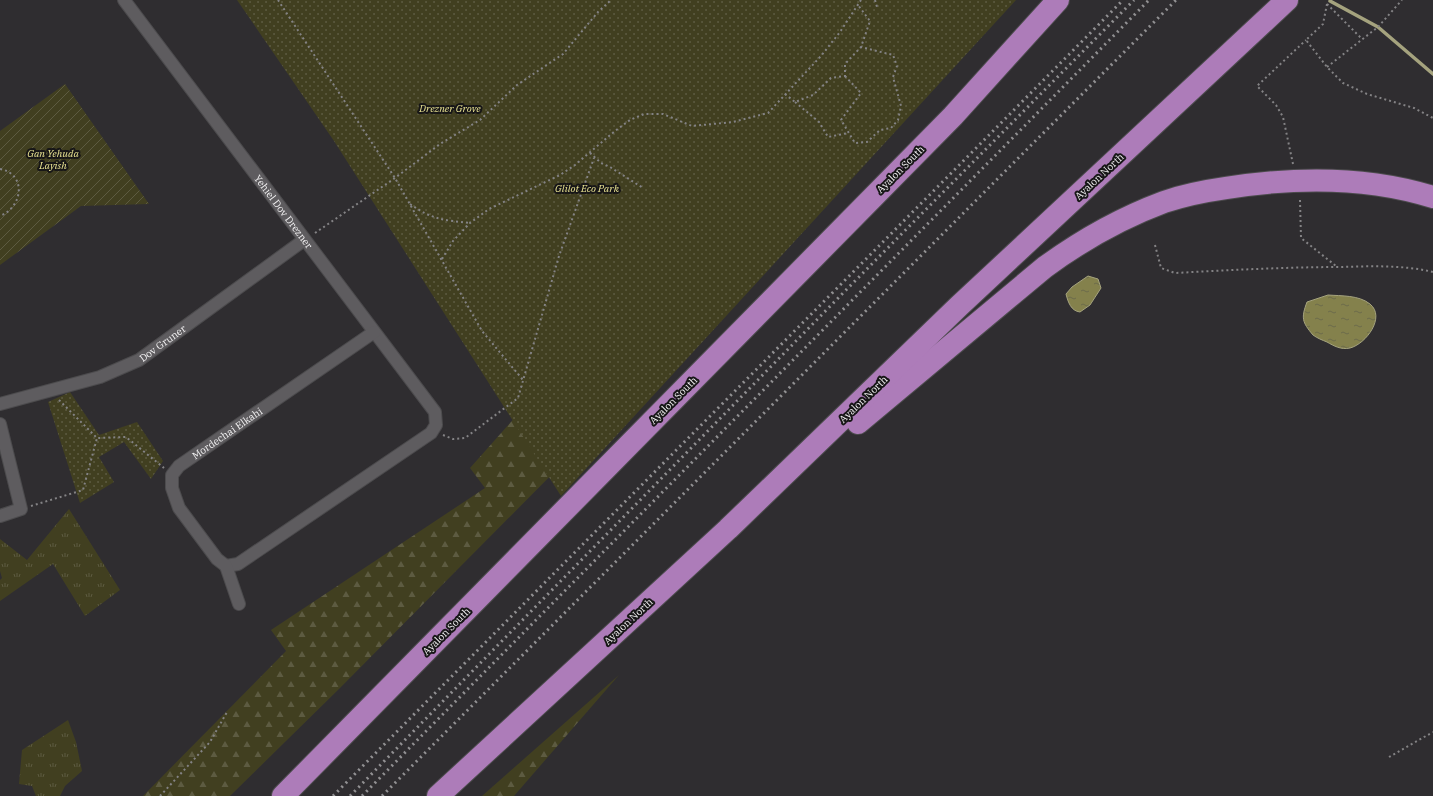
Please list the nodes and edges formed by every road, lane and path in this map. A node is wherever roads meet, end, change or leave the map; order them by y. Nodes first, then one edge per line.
1 (124, 0) edge
2 (278, 0) edge
3 (611, 0) edge
4 (861, 0) edge
5 (875, 0) edge
6 (1058, 0) edge
7 (1287, 0) edge
8 (1292, 0) edge
9 (1402, 0) edge
10 (858, 5) junction
11 (877, 7) dead end
12 (1362, 39) junction
13 (1306, 40) junction
14 (861, 47) junction
15 (1327, 67) junction
16 (845, 76) junction
17 (1198, 83) junction
18 (785, 94) junction
19 (796, 102) junction
20 (1433, 118) edge
21 (849, 133) junction
22 (590, 153) junction
23 (594, 158) junction
24 (1294, 166) dead end
25 (0, 169) edge
26 (395, 178) junction
27 (643, 188) dead end
28 (1433, 197) edge
29 (1300, 200) dead end
30 (409, 204) junction
31 (0, 216) edge
32 (470, 223) junction
33 (304, 240) junction
34 (1155, 245) dead end
35 (442, 259) junction
36 (1337, 267) junction
37 (1433, 272) edge
38 (374, 332) junction
39 (523, 380) junction
40 (50, 391) junction
41 (0, 404) edge
42 (0, 424) edge
43 (436, 425) junction
44 (97, 438) junction
45 (172, 475) junction
46 (21, 509) junction
47 (0, 516) edge
48 (728, 529) junction
49 (226, 566) junction
50 (239, 604) dead end
51 (227, 712) dead end
52 (1433, 732) edge
53 (1390, 757) dead end
54 (160, 796) edge
55 (283, 796) edge
56 (438, 796) edge

1 - 33 street, Yehiel Dov Drezner
2 - 26 path
3 - 26 path
4 - 10 path
5 - 11 path
6 - 55 highway, Ayalon South
7 - 17 highway, Ayalon North
8 - 17 highway
9 - 12 path
10 - 14 path
10 - 18 path
12 - 13 path
12 - 15 path
13 - 15 path
13 - 24 path
14 - 16 path
14 - 21 path
15 - 20 path
16 - 19 path
16 - 21 path
17 - 48 highway, Ayalon North
18 - 19 path
18 - 22 path
19 - 21 path
22 - 23 path
22 - 32 path
23 - 27 path
23 - 39 path
25 - 31 path
26 - 30 path
26 - 33 path
28 - 48 highway
29 - 36 path
30 - 32 path
30 - 35 path
32 - 35 path
33 - 38 street, Yehiel Dov Drezner
33 - 40 street, Dov Gruner
34 - 36 path
35 - 39 path
36 - 37 path
38 - 43 street, Yehiel Dov Drezner
38 - 45 street, Mordechai Elkahi
39 - 43 path
40 - 41 street, Dov Gruner
40 - 44 path
42 - 46 street
43 - 49 street
44 - 45 path
44 - 46 path
45 - 49 street
46 - 47 street
48 - 56 highway, Ayalon North
49 - 50 street
51 - 54 path
52 - 53 path

